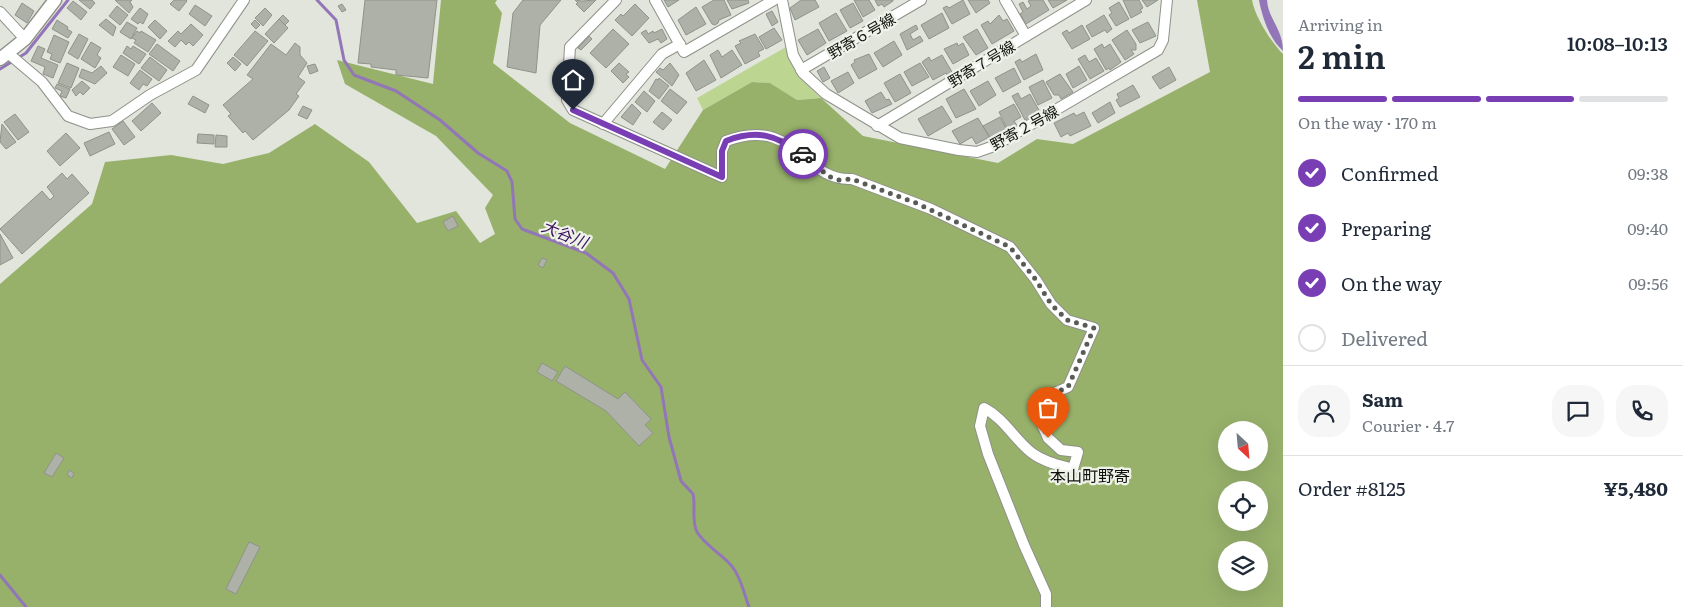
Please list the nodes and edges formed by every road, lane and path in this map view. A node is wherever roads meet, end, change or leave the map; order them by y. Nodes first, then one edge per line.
1 (55, 0) edge
2 (244, 0) edge
3 (616, 0) edge
4 (655, 0) edge
5 (774, 0) edge
6 (782, 0) edge
7 (921, 0) edge
8 (1005, 0) edge
9 (1086, 0) edge
10 (1167, 0) edge
11 (0, 12) edge
12 (1026, 36) junction
13 (25, 39) junction
14 (680, 44) junction
15 (9, 58) edge
16 (801, 70) junction
17 (603, 124) junction
18 (877, 126) junction
19 (1046, 607) edge

1 - 13 street
2 - 15 street
3 - 17 street
4 - 14 street
5 - 14 street
6 - 16 street, 野寄２号線
7 - 16 street, 野寄６号線
8 - 12 street
9 - 12 street, 野寄７号線
10 - 18 street, 野寄２号線
11 - 13 street
12 - 18 street, 野寄７号線
13 - 15 street
14 - 17 street
16 - 18 street, 野寄２号線
17 - 19 street

